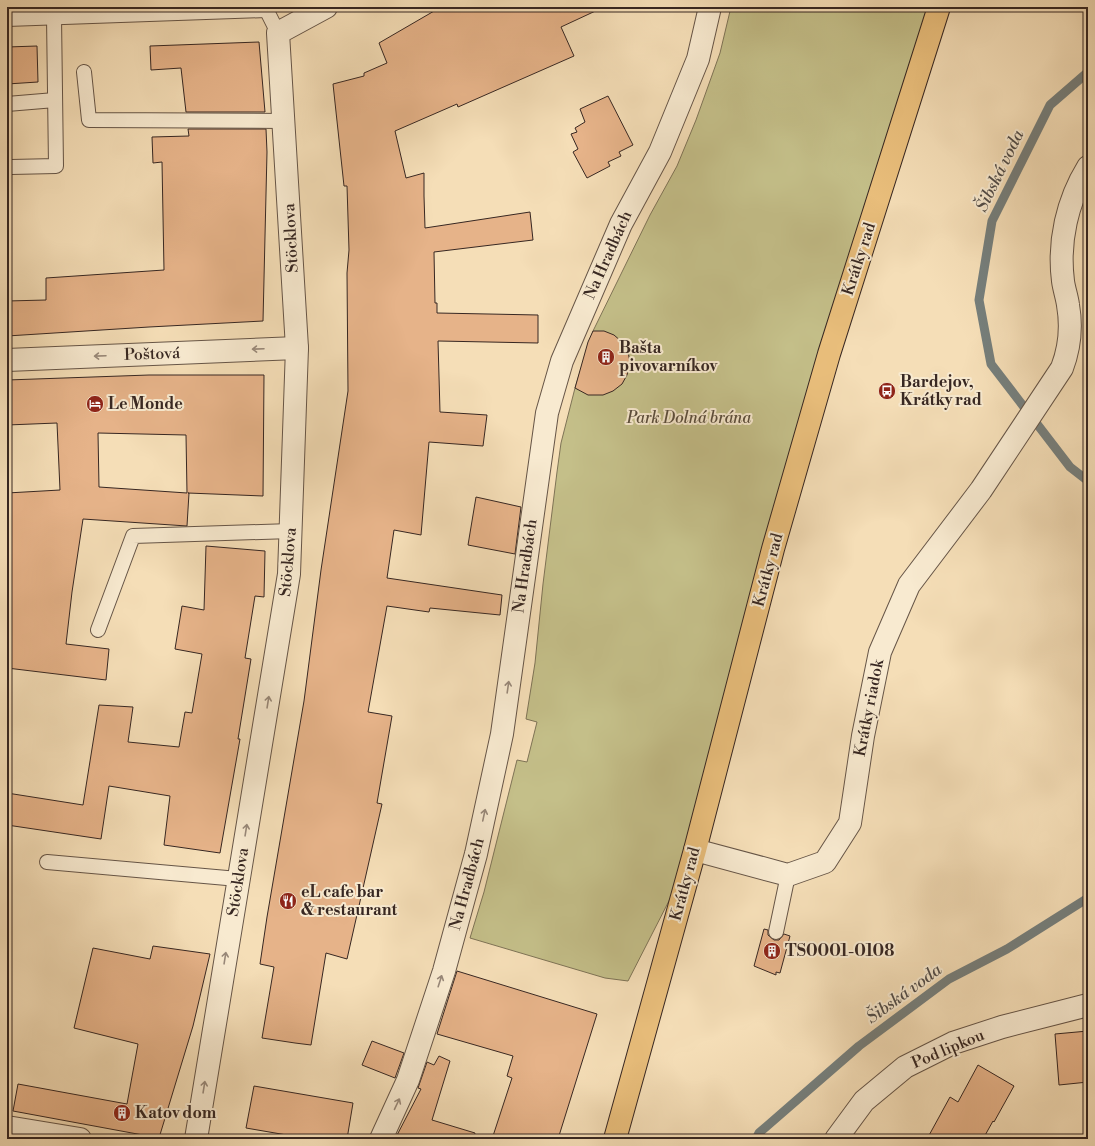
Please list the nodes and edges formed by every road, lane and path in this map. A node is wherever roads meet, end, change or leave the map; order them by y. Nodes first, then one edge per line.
1 (326, 7) edge
2 (710, 7) edge
3 (939, 7) edge
4 (266, 8) edge
5 (54, 17) junction
6 (7, 19) edge
7 (278, 33) junction
8 (84, 72) dead end
9 (55, 100) junction
10 (7, 104) edge
11 (284, 121) junction
12 (11, 167) dead end
13 (1088, 167) edge
14 (297, 348) junction
15 (7, 360) edge
16 (290, 531) junction
17 (98, 630) dead end
18 (694, 850) junction
19 (47, 862) dead end
20 (788, 875) junction
21 (238, 879) junction
22 (776, 932) dead end
23 (1088, 1005) edge
24 (7, 1126) edge
25 (80, 1139) edge
26 (196, 1139) edge
27 (381, 1139) edge
28 (616, 1139) edge
29 (836, 1139) edge

1 - 7 street
27 -> 2 street, Na Hradbách
3 - 18 main road, Krátky rad
4 - 5 lane
4 - 7 lane
5 - 6 lane
5 - 9 lane
7 - 11 street, Stöcklova
8 - 11 lane
9 - 10 lane
9 - 12 lane
11 - 14 street, Stöcklova
13 - 20 street, Krátky riadok
14 -> 15 street, Poštová
14 - 16 street, Stöcklova
16 - 17 lane
21 -> 16 street, Stöcklova
18 - 20 street
18 - 28 main road, Krátky rad
19 - 21 lane
20 - 22 lane
26 -> 21 street, Stöcklova
23 - 29 street, Pod lipkou
24 - 25 street

